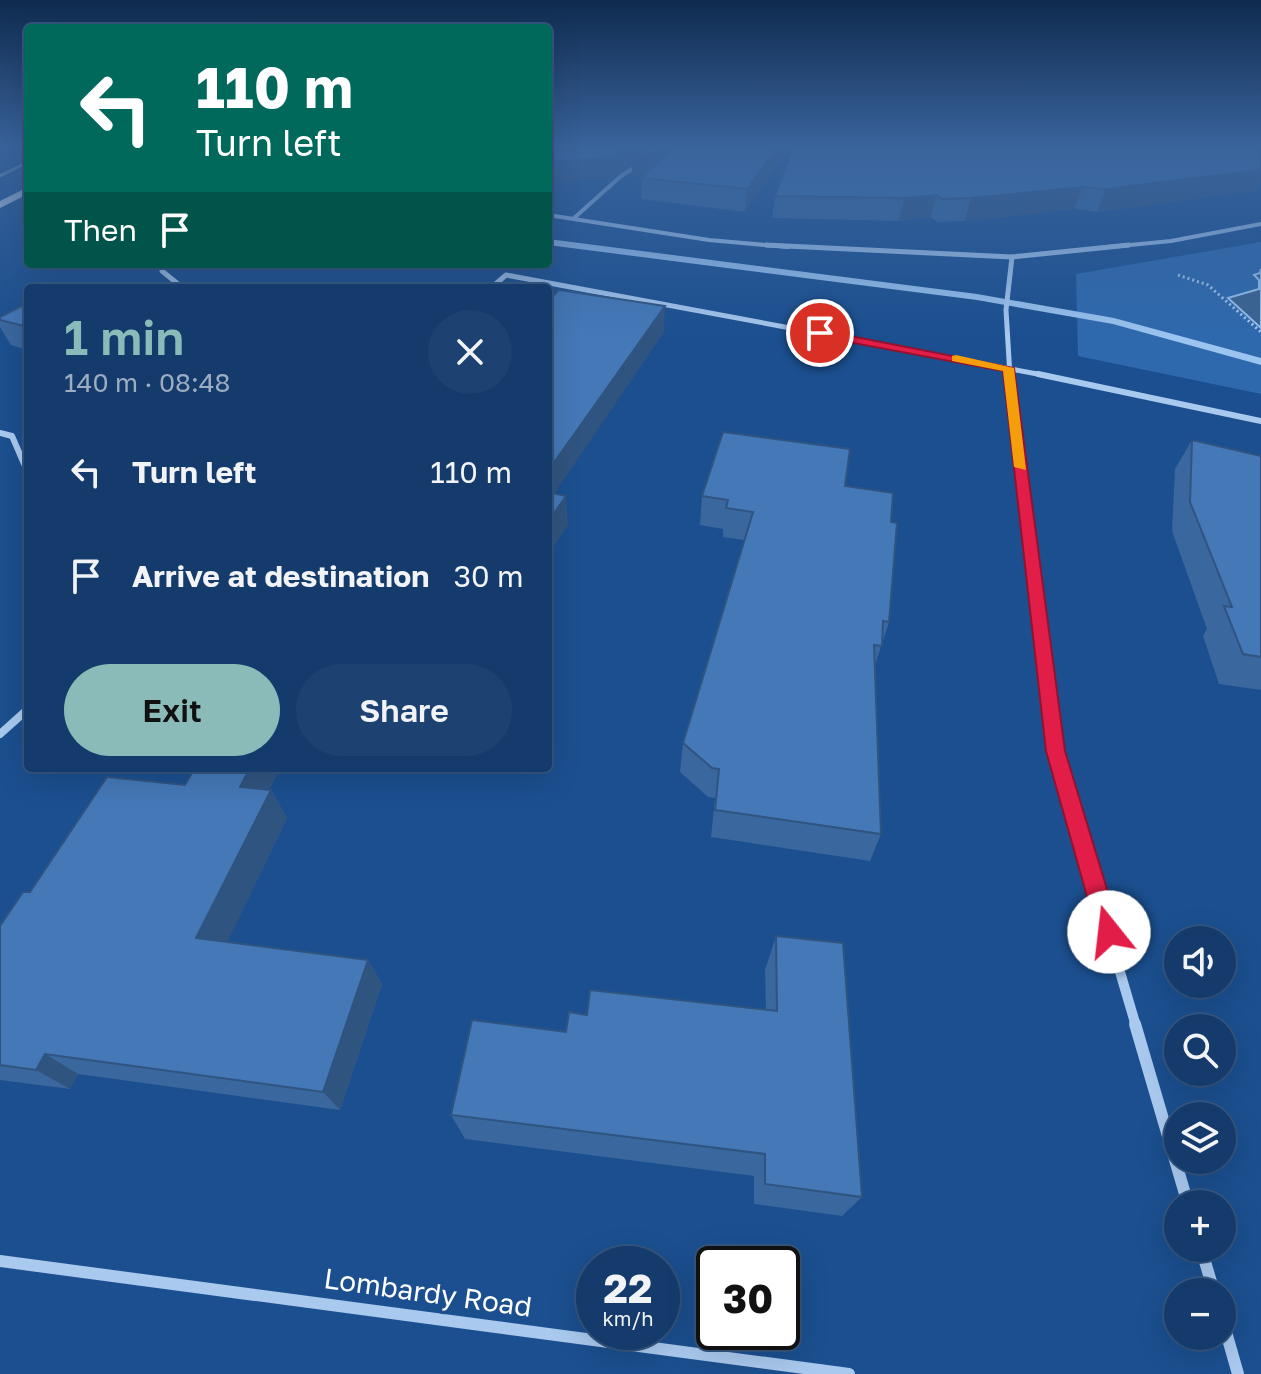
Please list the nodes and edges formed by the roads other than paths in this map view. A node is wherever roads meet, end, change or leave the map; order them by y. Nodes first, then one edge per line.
1 (583, 210) edge
2 (552, 216) edge
3 (573, 219) junction
4 (1261, 224) edge
5 (1012, 257) junction
6 (162, 271) dead end
7 (178, 284) edge
8 (496, 284) edge
9 (1009, 368) junction
10 (1261, 421) edge
11 (0, 433) edge
12 (24, 464) edge
13 (24, 713) edge
14 (0, 734) edge
15 (1184, 1190) edge
16 (0, 1261) edge
17 (1231, 1350) edge
18 (849, 1374) edge
19 (1238, 1374) edge

1 - 3 street
2 - 3 street
3 - 5 street
4 - 5 street
5 - 9 street
6 - 7 street
8 - 9 street
9 - 10 street
9 - 15 street
11 - 12 street
13 - 14 street
16 - 18 street, Lombardy Road
17 - 19 street

